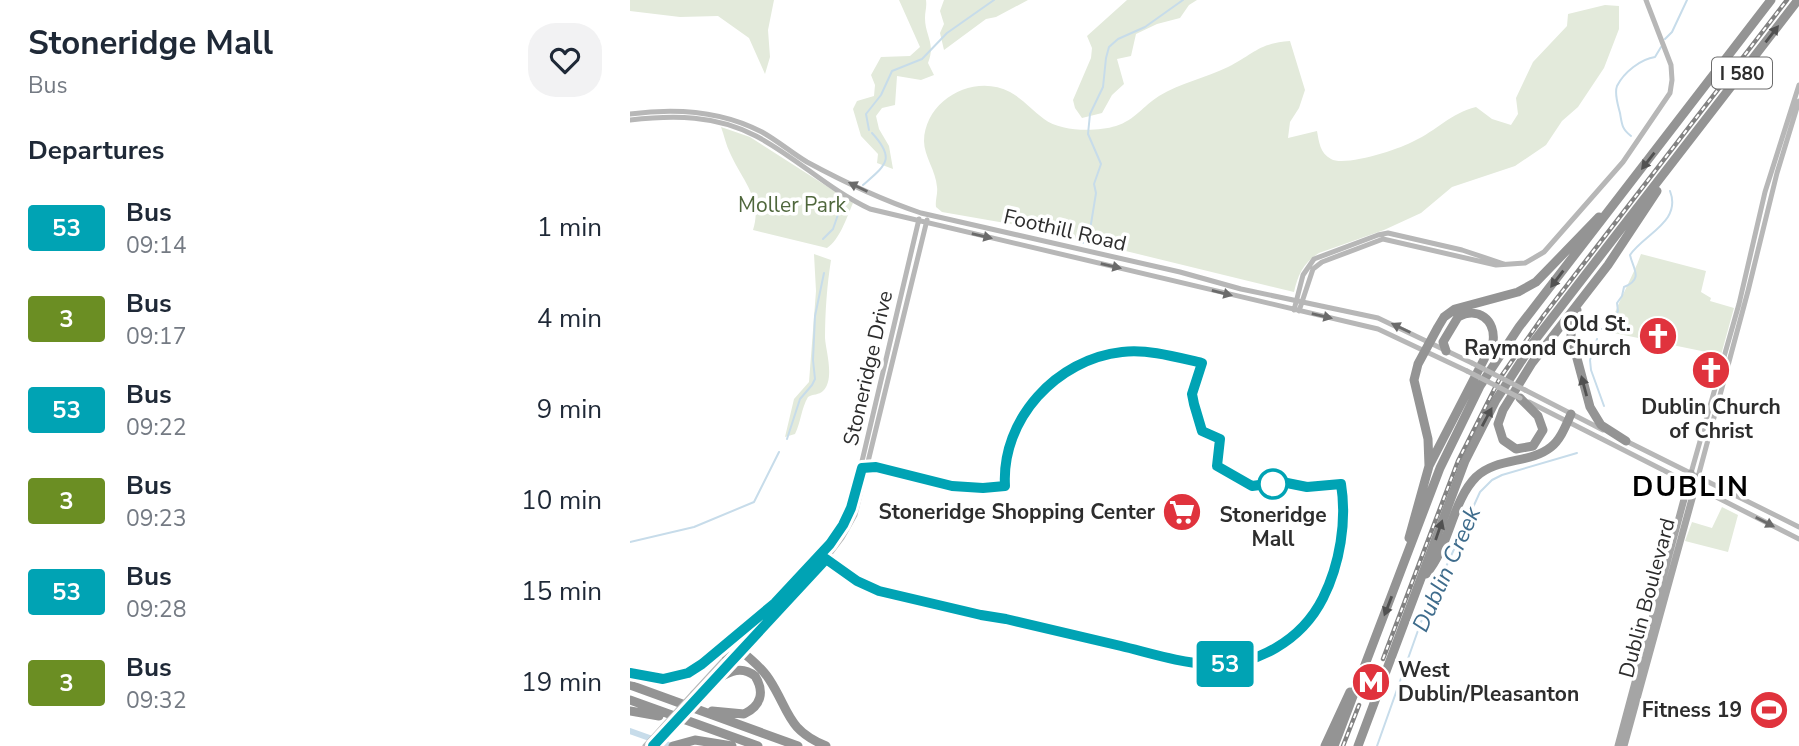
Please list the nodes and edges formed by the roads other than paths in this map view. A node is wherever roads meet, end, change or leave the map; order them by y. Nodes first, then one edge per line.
1 (1646, 0) edge
2 (1771, 0) edge
3 (1798, 0) edge
4 (1799, 85) edge
5 (1799, 101) edge
6 (1796, 110) edge
7 (630, 114) edge
8 (630, 120) edge
9 (1685, 146) junction
10 (1613, 205) junction
11 (924, 214) junction
12 (922, 222) junction
13 (1743, 288) junction
14 (1586, 293) junction
15 (1300, 300) junction
16 (1745, 303) junction
17 (1297, 311) junction
18 (1427, 346) junction
19 (1446, 351) junction
20 (1522, 394) junction
21 (1569, 418) junction
22 (1626, 441) junction
23 (1429, 466) junction
24 (1695, 475) junction
25 (1692, 485) junction
26 (1799, 527) edge
27 (1799, 539) edge
28 (1409, 550) junction
29 (1421, 581) junction
30 (775, 603) junction
31 (741, 651) junction
32 (726, 656) junction
33 (1366, 663) junction
34 (630, 673) edge
35 (713, 681) junction
36 (630, 685) edge
37 (696, 694) junction
38 (1634, 699) junction
39 (630, 700) edge
40 (683, 705) junction
41 (630, 711) edge
42 (683, 719) junction
43 (645, 746) edge
44 (653, 746) edge
45 (673, 746) edge
46 (732, 746) edge
47 (758, 746) edge
48 (798, 746) edge
49 (826, 746) edge
50 (1325, 746) edge
51 (1334, 746) edge
52 (1358, 746) edge
53 (1618, 746) edge
54 (1624, 746) edge

1 - 15 main road
2 -> 10 highway, I 580
9 -> 3 highway, I 580
4 - 6 main road, Dublin Boulevard
5 - 6 main road, Dublin Boulevard
6 - 13 main road, Dublin Boulevard
6 - 16 main road, Dublin Boulevard
11 -> 7 main road, Foothill Road
8 - 12 main road, Foothill Road
9 - 14 highway
29 -> 9 highway, I 580
10 - 18 highway
10 -> 28 highway, I 580
11 - 12 main road, Stoneridge Drive
11 - 15 main road, Foothill Road
12 -> 17 main road, Foothill Road
12 - 30 main road, Stoneridge Drive
12 - 31 main road, Stoneridge Drive
13 - 16 main road, Dublin Boulevard
13 - 24 main road, Dublin Boulevard
14 - 20 highway
22 -> 14 highway
15 - 17 main road
18 -> 15 main road, Foothill Road
16 - 24 main road, Dublin Boulevard
17 -> 18 main road, Foothill Road
18 - 19 main road, Foothill Road
18 - 20 main road, Foothill Road, bridge
18 - 23 highway
19 - 20 main road, Foothill Road, bridge
19 - 23 highway
20 - 21 main road
21 - 22 main road
21 - 25 main road
21 - 29 highway
22 - 24 main road
23 - 28 highway
24 - 25 main road, Dublin Boulevard
24 - 26 main road
25 -> 27 main road
25 - 38 main road, Dublin Boulevard
25 - 38 main road, Dublin Boulevard
28 -> 33 highway, I 580
29 - 52 highway, I 580
30 - 32 main road, Stoneridge Drive
30 - 34 highway
31 - 32 highway
31 - 35 main road, Stoneridge Drive
31 - 49 highway
32 - 37 main road, Stoneridge Drive
33 - 50 highway
33 - 51 highway, I 580
35 - 37 main road, Stoneridge Drive
35 - 40 highway
36 - 40 highway
37 - 43 main road, Stoneridge Drive, bridge
37 - 44 main road, Stoneridge Drive, bridge
38 - 53 main road, Dublin Boulevard
38 - 54 main road, Dublin Boulevard
39 - 42 highway
40 - 48 highway
41 - 42 highway
42 - 47 highway
45 - 46 highway

